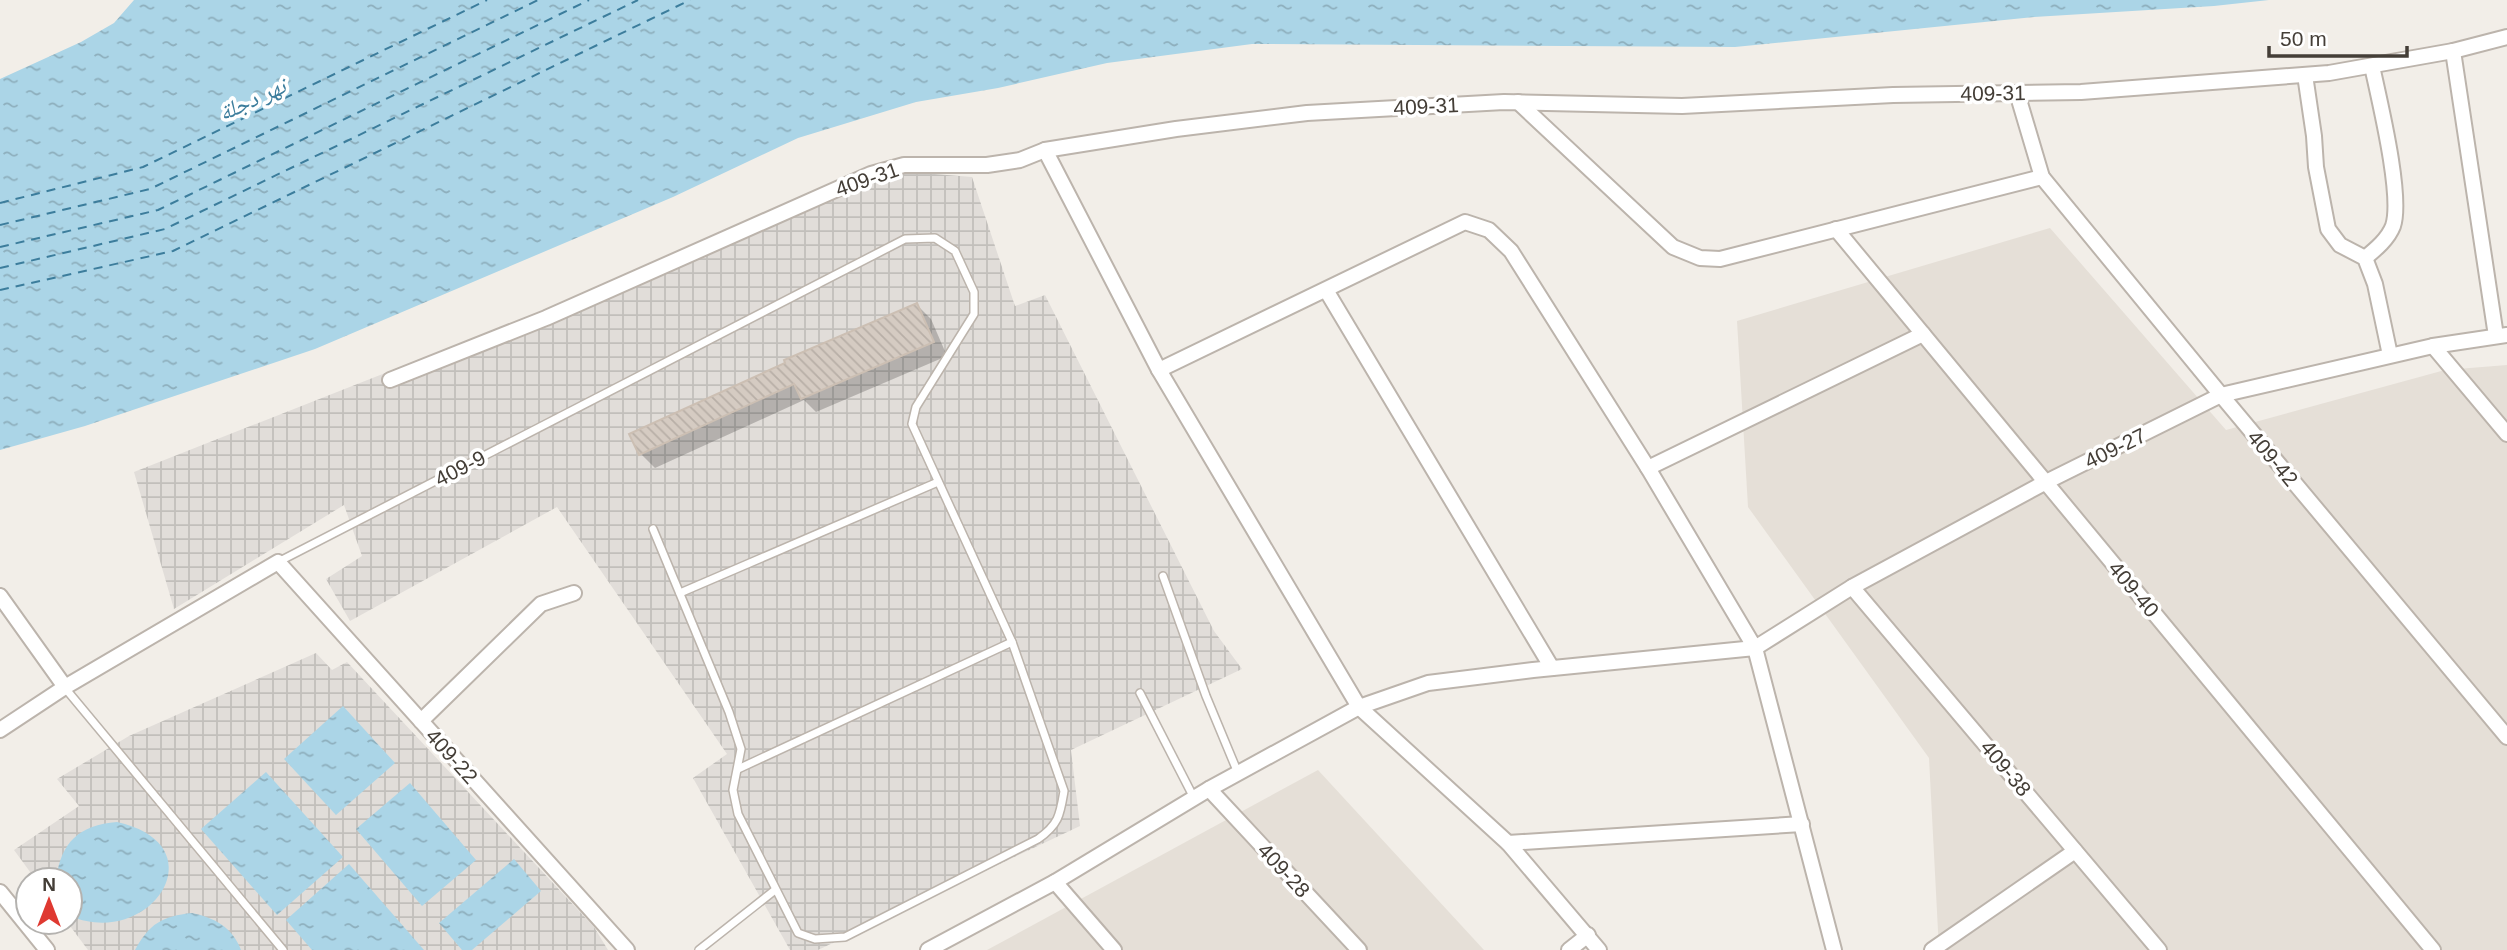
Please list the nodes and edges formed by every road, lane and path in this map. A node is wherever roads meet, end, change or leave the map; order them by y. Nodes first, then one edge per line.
1 (2507, 37) edge
2 (2453, 51) junction
3 (2372, 66) junction
4 (2305, 75) junction
5 (2017, 93) junction
6 (1518, 102) junction
7 (1045, 150) junction
8 (2042, 177) junction
9 (1836, 229) junction
10 (2365, 258) junction
11 (1326, 290) junction
12 (1923, 334) junction
13 (2501, 335) edge
14 (2433, 346) junction
15 (2390, 355) junction
16 (1159, 369) junction
17 (390, 380) dead end
18 (2221, 396) junction
19 (2507, 434) edge
20 (1648, 468) junction
21 (938, 482) junction
22 (2046, 482) junction
23 (653, 529) dead end
24 (278, 562) junction
25 (1163, 576) dead end
26 (1852, 587) junction
27 (574, 593) dead end
28 (680, 593) junction
29 (0, 596) edge
30 (1012, 642) junction
31 (1755, 648) junction
32 (1552, 668) junction
33 (65, 687) junction
34 (1140, 693) dead end
35 (1359, 707) junction
36 (421, 721) junction
37 (0, 730) edge
38 (2507, 737) edge
39 (738, 769) junction
40 (1238, 773) junction
41 (1209, 789) junction
42 (1194, 798) junction
43 (1802, 824) junction
44 (1508, 843) junction
45 (2075, 851) junction
46 (1055, 882) junction
47 (775, 890) junction
48 (0, 892) edge
49 (1588, 935) junction
50 (47, 950) edge
51 (283, 950) edge
52 (627, 950) edge
53 (699, 950) edge
54 (928, 950) edge
55 (1114, 950) edge
56 (1359, 950) edge
57 (1569, 950) edge
58 (1600, 950) edge
59 (1834, 950) edge
60 (1932, 950) edge
61 (2159, 950) edge
62 (2433, 950) edge

1 - 2 street, 409-31
2 - 3 street, 409-31
2 - 13 street
3 - 4 street, 409-31
3 - 10 street
4 - 5 street, 409-31
4 - 10 street
5 - 6 street, 409-31
5 - 8 street
6 - 7 street, 409-31
6 - 9 street
7 - 16 street
7 - 17 street, 409-31
8 - 9 street
8 - 18 street, 409-42
9 - 12 street, 409-40
10 - 15 street
11 - 16 street
11 - 20 street
11 - 32 street
12 - 20 street
12 - 22 street, 409-40
13 - 14 street, 409-27
14 - 15 street, 409-27
14 - 19 street
15 - 18 street, 409-27
16 - 35 street
18 - 22 street, 409-27
18 - 38 street, 409-42
20 - 31 street
21 - 24 lane, 409-9
21 - 28 lane
21 - 30 lane
22 - 26 street, 409-27
22 - 62 street, 409-40
23 - 28 lane
24 - 33 street, 409-9
24 - 36 street, 409-22
25 - 40 lane
26 - 31 street, 409-27
26 - 45 street, 409-38
27 - 36 street
28 - 39 lane
29 - 33 street
30 - 39 lane
30 - 47 lane
31 - 32 street
31 - 43 street
32 - 35 street
33 - 37 street, 409-9
33 - 51 lane
34 - 42 lane
35 - 40 street
35 - 44 street
36 - 52 street, 409-22
39 - 47 lane
40 - 41 street
41 - 42 street
41 - 56 street, 409-28
42 - 46 street
43 - 44 street
43 - 59 street
44 - 49 street
45 - 60 street
45 - 61 street, 409-38
46 - 54 street
46 - 55 street
47 - 53 lane
48 - 50 street
49 - 57 street
49 - 58 street

